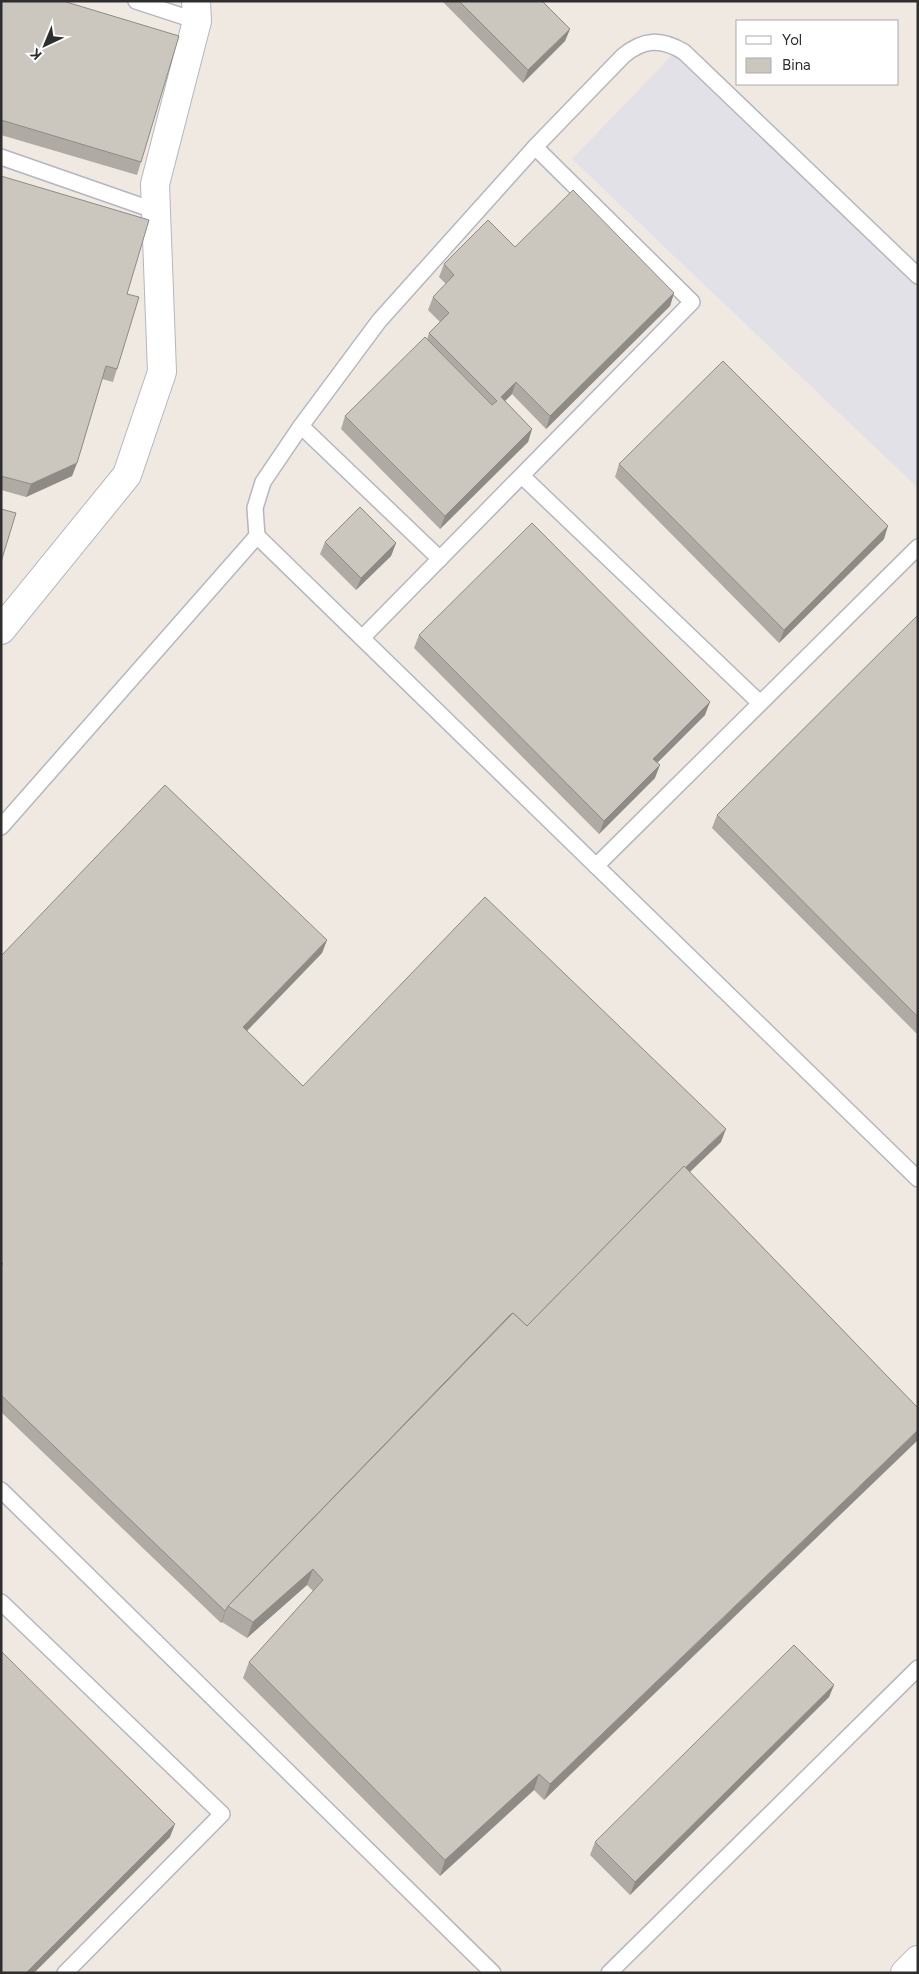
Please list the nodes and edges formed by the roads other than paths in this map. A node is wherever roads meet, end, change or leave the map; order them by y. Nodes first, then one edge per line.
1 (136, 1) edge
2 (196, 11) edge
3 (535, 147) junction
4 (1, 157) edge
5 (156, 211) junction
6 (918, 276) edge
7 (301, 426) junction
8 (522, 476) junction
9 (258, 536) junction
10 (918, 547) edge
11 (440, 559) junction
12 (1, 630) edge
13 (362, 638) junction
14 (760, 704) junction
15 (1, 827) edge
16 (596, 866) junction
17 (918, 1179) edge
18 (1, 1490) edge
19 (1, 1602) edge
20 (918, 1668) edge
21 (65, 1973) edge
22 (492, 1973) edge
23 (609, 1973) edge

1 - 2 lane
2 - 5 street
3 - 6 lane
3 - 7 lane
3 - 8 lane
4 - 5 lane
5 - 12 street
7 - 9 lane
7 - 11 lane
8 - 11 lane
8 - 14 lane
9 - 13 lane
9 - 15 lane
10 - 14 lane
11 - 13 lane
13 - 16 lane
14 - 16 lane
16 - 17 lane
18 - 22 lane
19 - 21 lane
20 - 23 lane

